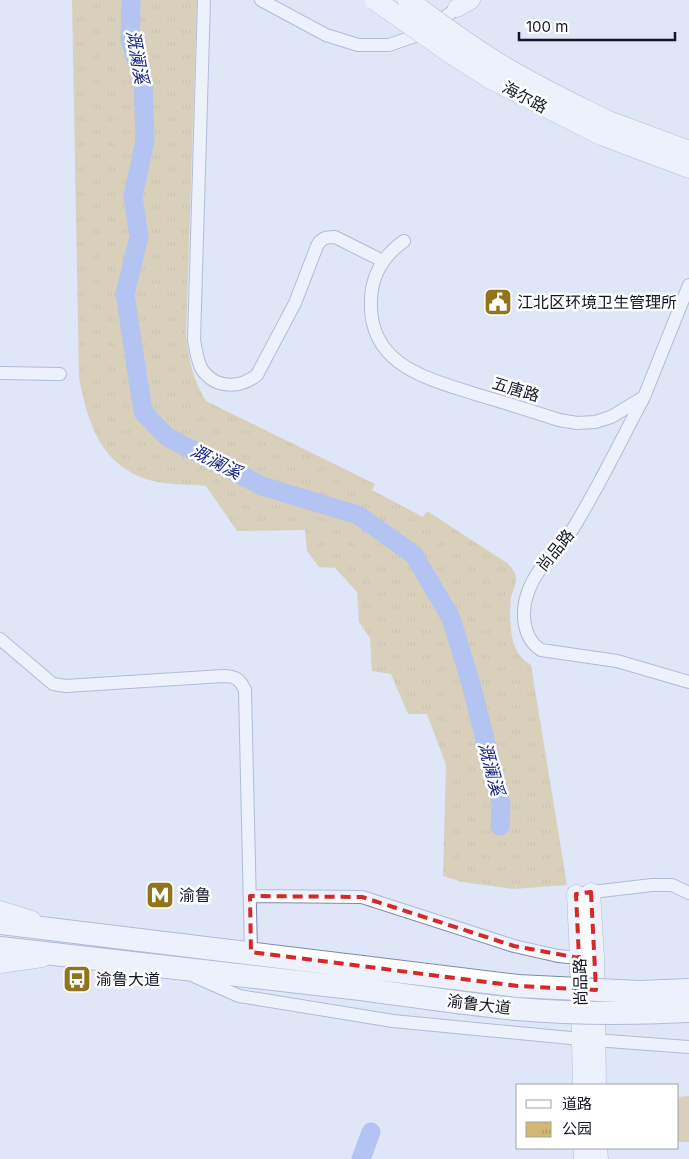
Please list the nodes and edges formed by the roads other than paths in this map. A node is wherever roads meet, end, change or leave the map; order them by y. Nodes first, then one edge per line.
1 (204, 0) edge
2 (262, 0) edge
3 (375, 0) edge
4 (408, 0) edge
5 (465, 3) edge
6 (603, 127) junction
7 (689, 151) edge
8 (689, 168) edge
9 (404, 241) dead end
10 (383, 261) junction
11 (689, 285) edge
12 (0, 373) edge
13 (60, 374) dead end
14 (644, 397) junction
15 (0, 639) edge
16 (689, 682) edge
17 (583, 893) junction
18 (689, 893) edge
19 (250, 896) junction
20 (0, 910) edge
21 (0, 923) edge
22 (63, 930) junction
23 (0, 948) edge
24 (250, 952) junction
25 (60, 956) junction
26 (579, 958) junction
27 (0, 964) edge
28 (179, 969) junction
29 (689, 990) edge
30 (689, 1011) edge
31 (588, 1040) junction
32 (689, 1047) edge
33 (582, 1084) edge
34 (597, 1084) edge

1 - 10 street
2 - 5 street
3 - 6 main road, 海尔路, bridge
4 - 6 main road, 海尔路, bridge
6 - 7 main road, 海尔路
6 - 8 main road, 海尔路
9 - 10 street, 五唐路
10 - 14 street, 五唐路
11 - 14 street
12 - 13 street
14 - 16 street, 尚品路
15 - 19 street
17 - 18 street
17 - 26 main road, 尚品路
17 - 31 main road, 尚品路
19 - 24 street
19 - 26 street
20 - 22 main road, 渝鲁大道
21 - 22 highway, 渝鲁大道
22 - 24 highway, 渝鲁大道
23 - 25 highway, 渝鲁大道
24 - 29 highway, 渝鲁大道, bridge
25 - 27 main road, 渝鲁大道
25 - 28 highway, 渝鲁大道
26 - 31 main road, 尚品路
28 - 30 highway, 渝鲁大道, bridge
28 - 31 street
31 - 32 street
31 - 33 main road, 尚品路
31 - 34 main road, 尚品路

